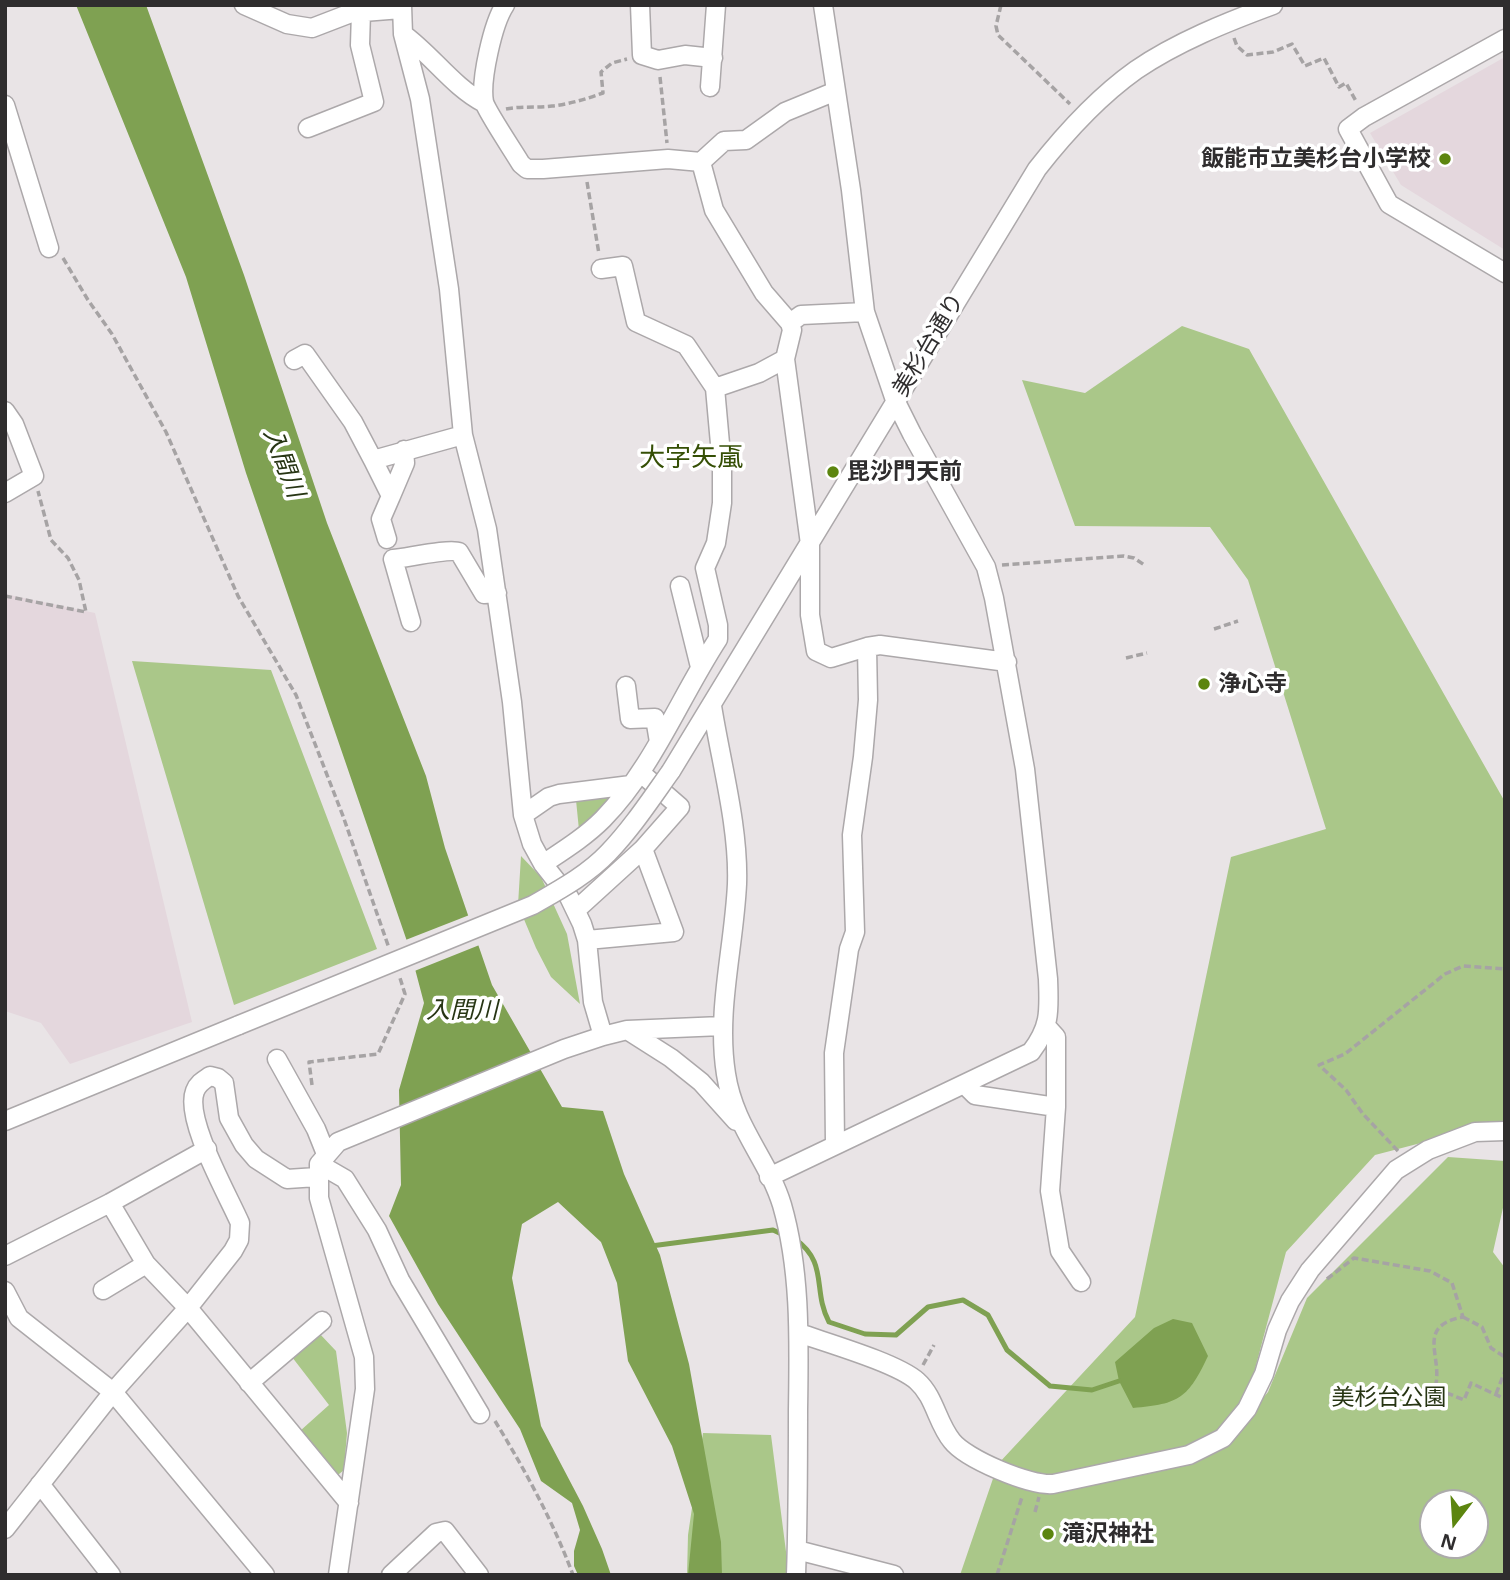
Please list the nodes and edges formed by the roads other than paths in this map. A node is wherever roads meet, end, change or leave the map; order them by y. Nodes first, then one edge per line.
1 (244, 5) edge
2 (505, 5) edge
3 (640, 5) edge
4 (716, 5) edge
5 (823, 5) edge
6 (1273, 5) edge
7 (401, 7) edge
8 (353, 10) edge
9 (403, 34) junction
10 (1505, 39) edge
11 (713, 58) junction
12 (710, 87) dead end
13 (836, 91) junction
14 (5, 106) edge
15 (487, 107) junction
16 (308, 128) dead end
17 (701, 162) junction
18 (49, 247) road end
19 (601, 270) road end
20 (1505, 273) edge
21 (865, 312) junction
22 (790, 323) junction
23 (785, 359) junction
24 (294, 360) dead end
25 (715, 388) junction
26 (895, 400) junction
27 (5, 411) edge
28 (463, 435) junction
29 (404, 450) junction
30 (373, 460) junction
31 (5, 493) edge
32 (391, 496) junction
33 (387, 539) dead end
34 (810, 544) junction
35 (680, 586) dead end
36 (497, 593) junction
37 (411, 622) dead end
38 (867, 646) junction
39 (1007, 662) junction
40 (700, 667) junction
41 (626, 686) dead end
42 (712, 706) junction
43 (659, 742) junction
44 (636, 779) junction
45 (523, 815) junction
46 (643, 849) junction
47 (543, 864) junction
48 (576, 909) junction
49 (587, 940) junction
50 (722, 1026) junction
51 (1047, 1027) junction
52 (627, 1030) junction
53 (603, 1036) junction
54 (277, 1059) dead end
55 (965, 1084) junction
56 (1056, 1107) junction
57 (5, 1121) edge
58 (742, 1127) junction
59 (1505, 1131) edge
60 (835, 1144) junction
61 (207, 1149) junction
62 (325, 1159) junction
63 (769, 1177) junction
64 (110, 1203) junction
65 (5, 1256) edge
66 (146, 1264) junction
67 (1081, 1282) dead end
68 (103, 1290) dead end
69 (5, 1291) edge
70 (188, 1308) junction
71 (322, 1321) dead end
72 (12, 1324) edge
73 (799, 1333) junction
74 (249, 1383) junction
75 (113, 1392) junction
76 (480, 1414) road end
77 (40, 1484) junction
78 (349, 1503) junction
79 (5, 1528) edge
80 (797, 1550) junction
81 (890, 1574) edge
82 (111, 1575) edge
83 (265, 1575) edge
84 (338, 1575) edge
85 (391, 1575) edge
86 (479, 1575) edge
87 (796, 1575) edge

1 - 8 street
2 - 15 street
3 - 11 street
4 - 11 street
5 - 13 street
6 - 26 street, 美杉台通り
7 - 8 street
7 - 9 street
8 - 16 street
9 - 15 street
9 - 28 street
10 - 20 street
11 - 12 street
13 - 17 street
13 - 21 street
14 - 18 street
15 - 17 street
17 - 22 street
19 - 25 street
21 - 22 street
21 - 26 street
22 - 23 street
23 - 25 street
23 - 34 street
24 - 30 street
25 - 40 street
26 - 34 street, 美杉台通り
26 - 39 street
27 - 31 street
28 - 29 street
28 - 36 street
29 - 30 street
29 - 32 street
30 - 32 street
32 - 33 street
34 - 38 street
34 - 42 street, 美杉台通り
35 - 40 street
36 - 37 street
36 - 45 street
38 - 39 street
38 - 60 street
39 - 51 street
40 - 43 street
41 - 43 street
42 - 50 street
42 - 57 street, 美杉台通り, bridge
43 - 44 street
44 - 45 street
44 - 46 street
44 - 47 street
45 - 47 street
46 - 48 street
46 - 49 street
47 - 48 street
48 - 49 street
49 - 53 street
50 - 52 street
50 - 58 street
51 - 55 street
51 - 56 street
52 - 53 street
52 - 58 street
53 - 62 street
54 - 62 street
55 - 56 street
55 - 60 street
56 - 67 street
58 - 63 street
59 - 73 street
60 - 63 street
61 - 62 street
61 - 64 street
61 - 70 street
62 - 76 street
62 - 78 street
63 - 73 street
64 - 65 street
64 - 66 street
66 - 68 street
66 - 70 street
69 - 72 street
70 - 74 street
70 - 75 street
71 - 74 street
72 - 75 street
73 - 80 street
74 - 78 street
75 - 77 street
75 - 83 street
77 - 79 street
77 - 82 street
78 - 84 street
80 - 81 street
80 - 87 street
85 - 86 street

